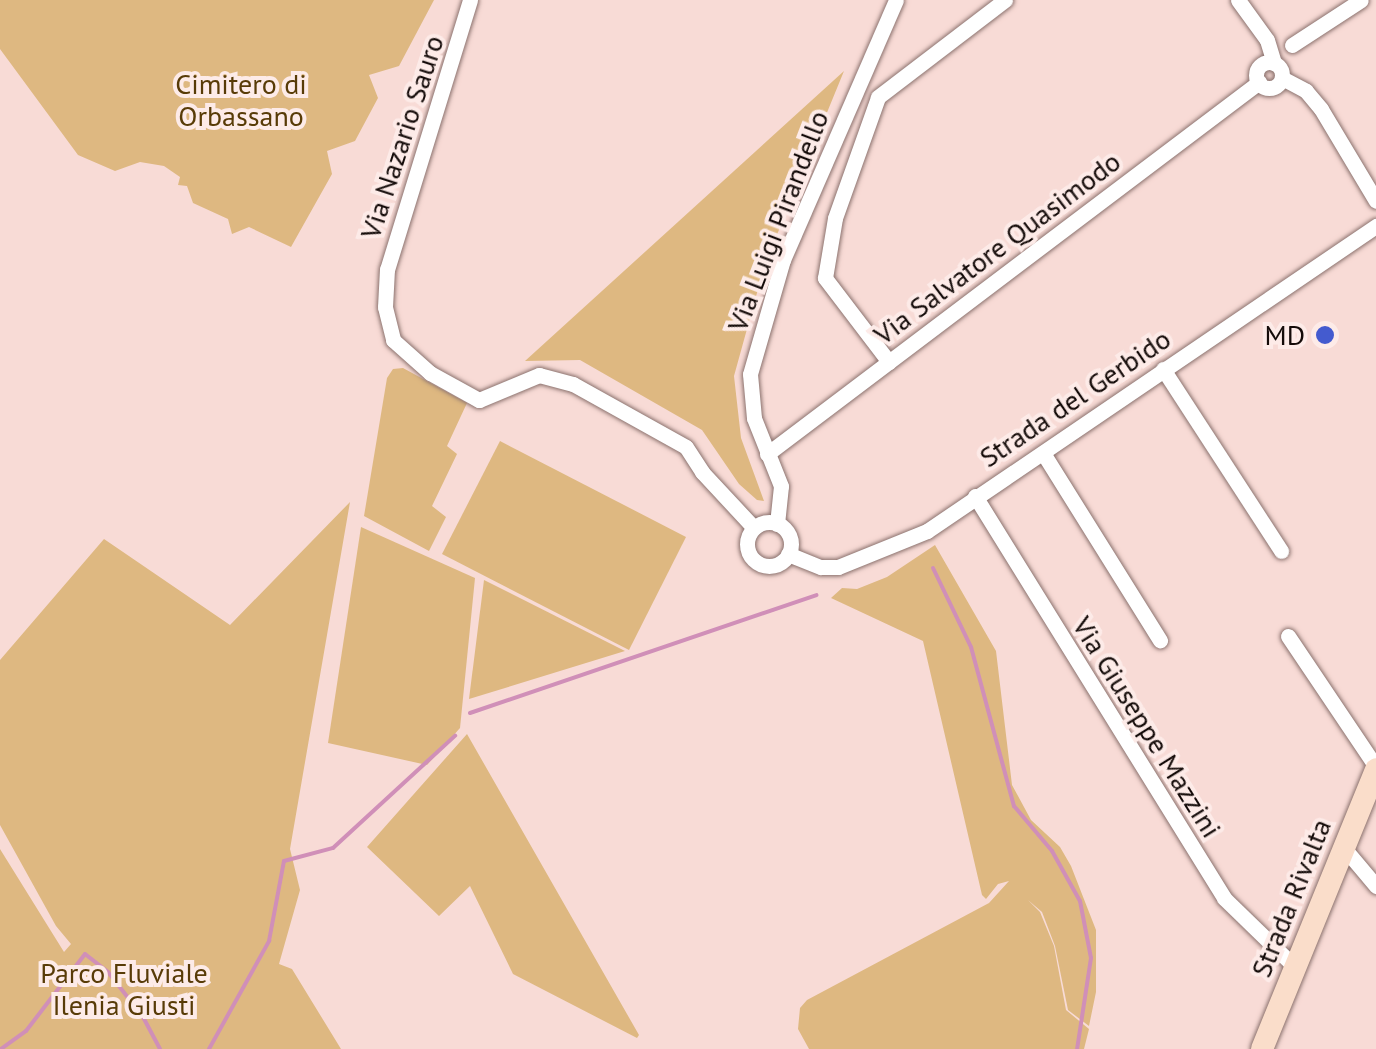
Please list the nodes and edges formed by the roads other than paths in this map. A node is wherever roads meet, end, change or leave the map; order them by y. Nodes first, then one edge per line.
1 (470, 0) edge
2 (896, 0) edge
3 (1005, 0) edge
4 (1238, 0) edge
5 (1361, 0) edge
6 (1292, 45) dead end
7 (1278, 70) junction
8 (1376, 201) edge
9 (1376, 226) edge
10 (888, 362) junction
11 (1163, 369) junction
12 (1043, 453) junction
13 (767, 454) junction
14 (975, 496) junction
15 (777, 524) junction
16 (754, 528) junction
17 (1281, 551) dead end
18 (788, 554) junction
19 (1288, 636) dead end
20 (1160, 640) dead end
21 (1376, 768) edge
22 (1371, 796) edge
23 (1344, 848) junction
24 (1376, 886) edge
25 (1296, 968) junction
26 (1262, 1049) edge

1 - 16 street, Via Nazario Sauro
2 - 13 street, Via Luigi Pirandello
3 - 10 street
4 - 7 street
5 - 6 street
7 - 8 street
7 - 10 street, Via Salvatore Quasimodo
9 - 11 street, Strada del Gerbido
10 - 13 street, Via Salvatore Quasimodo
11 - 12 street, Strada del Gerbido
11 - 17 street
12 - 14 street, Strada del Gerbido
12 - 20 street
13 - 15 street, Via Luigi Pirandello
14 - 18 street, Strada del Gerbido
14 - 25 street, Via Giuseppe Mazzini
15 - 16 street
15 - 18 street
16 - 18 street
19 - 21 street
21 - 22 street, Strada Rivalta
22 - 23 street, Strada Rivalta
23 - 24 street
23 - 25 street, Strada Rivalta
25 - 26 street, Strada Rivalta

